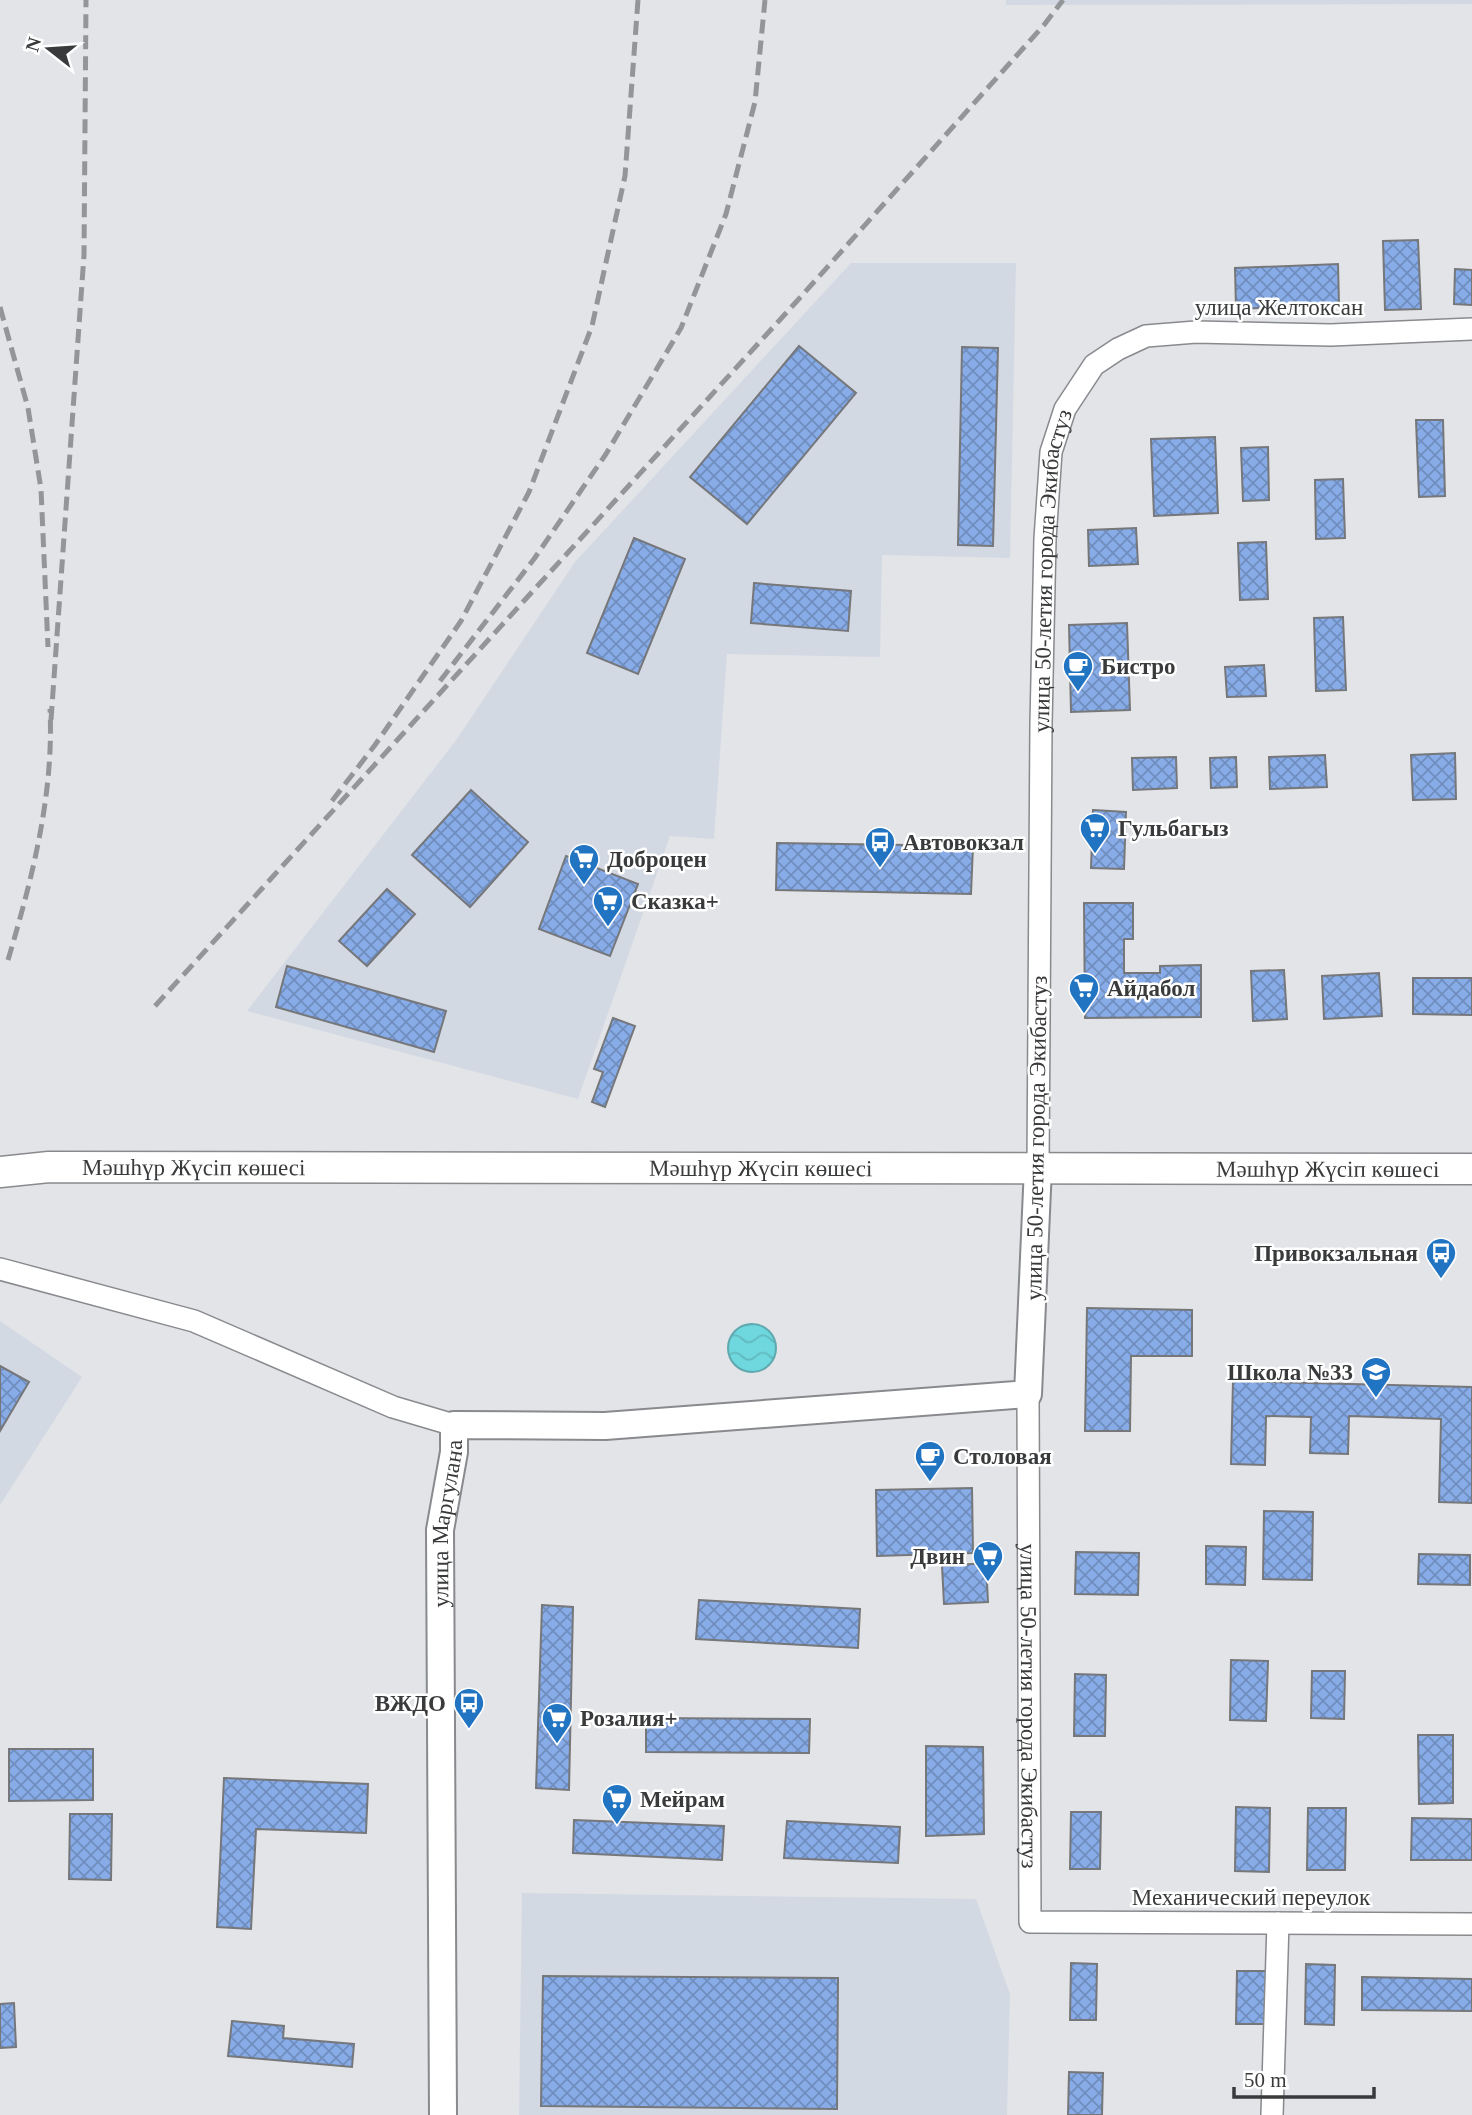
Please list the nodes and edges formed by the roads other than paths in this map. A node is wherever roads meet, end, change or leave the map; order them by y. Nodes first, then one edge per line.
1 (1472, 329) edge
2 (1094, 365) joint
3 (0, 1161) edge
4 (49, 1167) junction
5 (1038, 1167) junction
6 (1472, 1169) edge
7 (0, 1172) edge
8 (0, 1269) edge
9 (1028, 1394) junction
10 (454, 1425) junction
11 (1030, 1922) joint
12 (1278, 1923) junction
13 (1472, 1924) edge
14 (443, 2115) edge
15 (1272, 2115) edge

1 - 2 street, улица Желтоксан
2 - 5 street, улица 50-летия города Экибастуз
3 - 4 main road
4 - 5 main road, Мәшһүр Жүсіп көшесі
4 - 7 main road
5 - 6 main road, Мәшһүр Жүсіп көшесі
5 - 9 street, улица 50-летия города Экибастуз
8 - 10 street
9 - 10 street, улица Маргулана
9 - 11 street, улица 50-летия города Экибастуз
10 - 14 street, улица Маргулана
11 - 12 street, Механический переулок
12 - 13 street, Механический переулок
12 - 15 street

